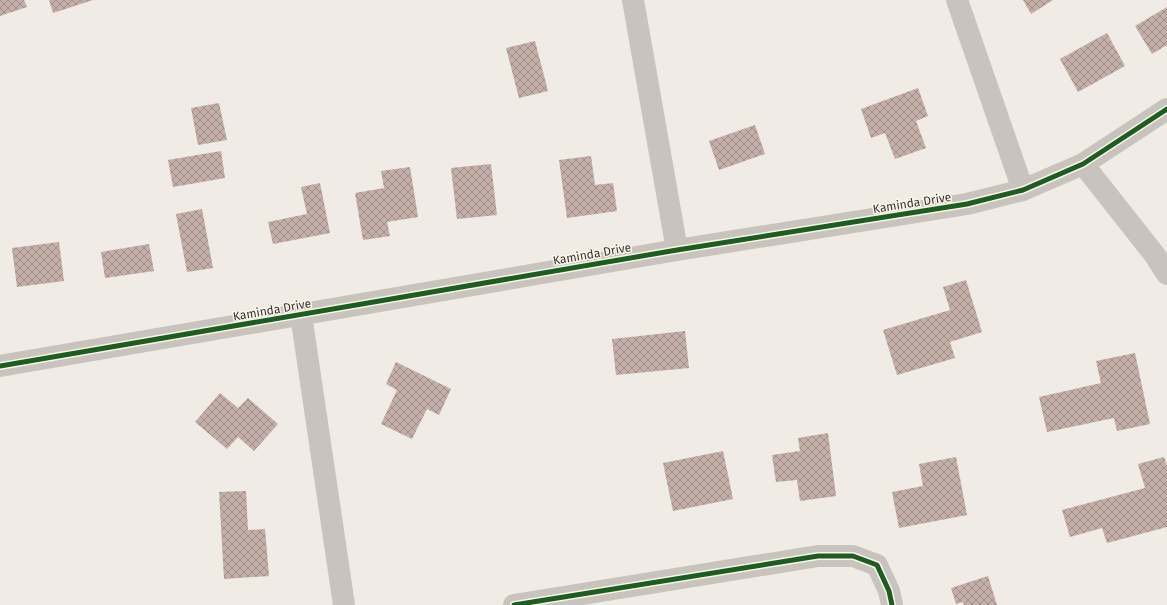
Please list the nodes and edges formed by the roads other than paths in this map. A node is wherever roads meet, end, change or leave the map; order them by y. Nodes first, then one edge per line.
1 (633, 0) edge
2 (957, 0) edge
3 (1167, 109) edge
4 (1083, 164) junction
5 (1023, 190) junction
6 (677, 250) junction
7 (1167, 274) edge
8 (301, 315) junction
9 (0, 366) edge
10 (344, 605) edge
11 (514, 605) edge
12 (892, 605) edge

1 - 6 street
2 - 5 street
3 - 4 street, Kaminda Drive
4 - 5 street, Kaminda Drive
4 - 7 street
5 - 6 street, Kaminda Drive
6 - 8 street, Kaminda Drive
8 - 9 street, Kaminda Drive
8 - 10 street
11 - 12 street

